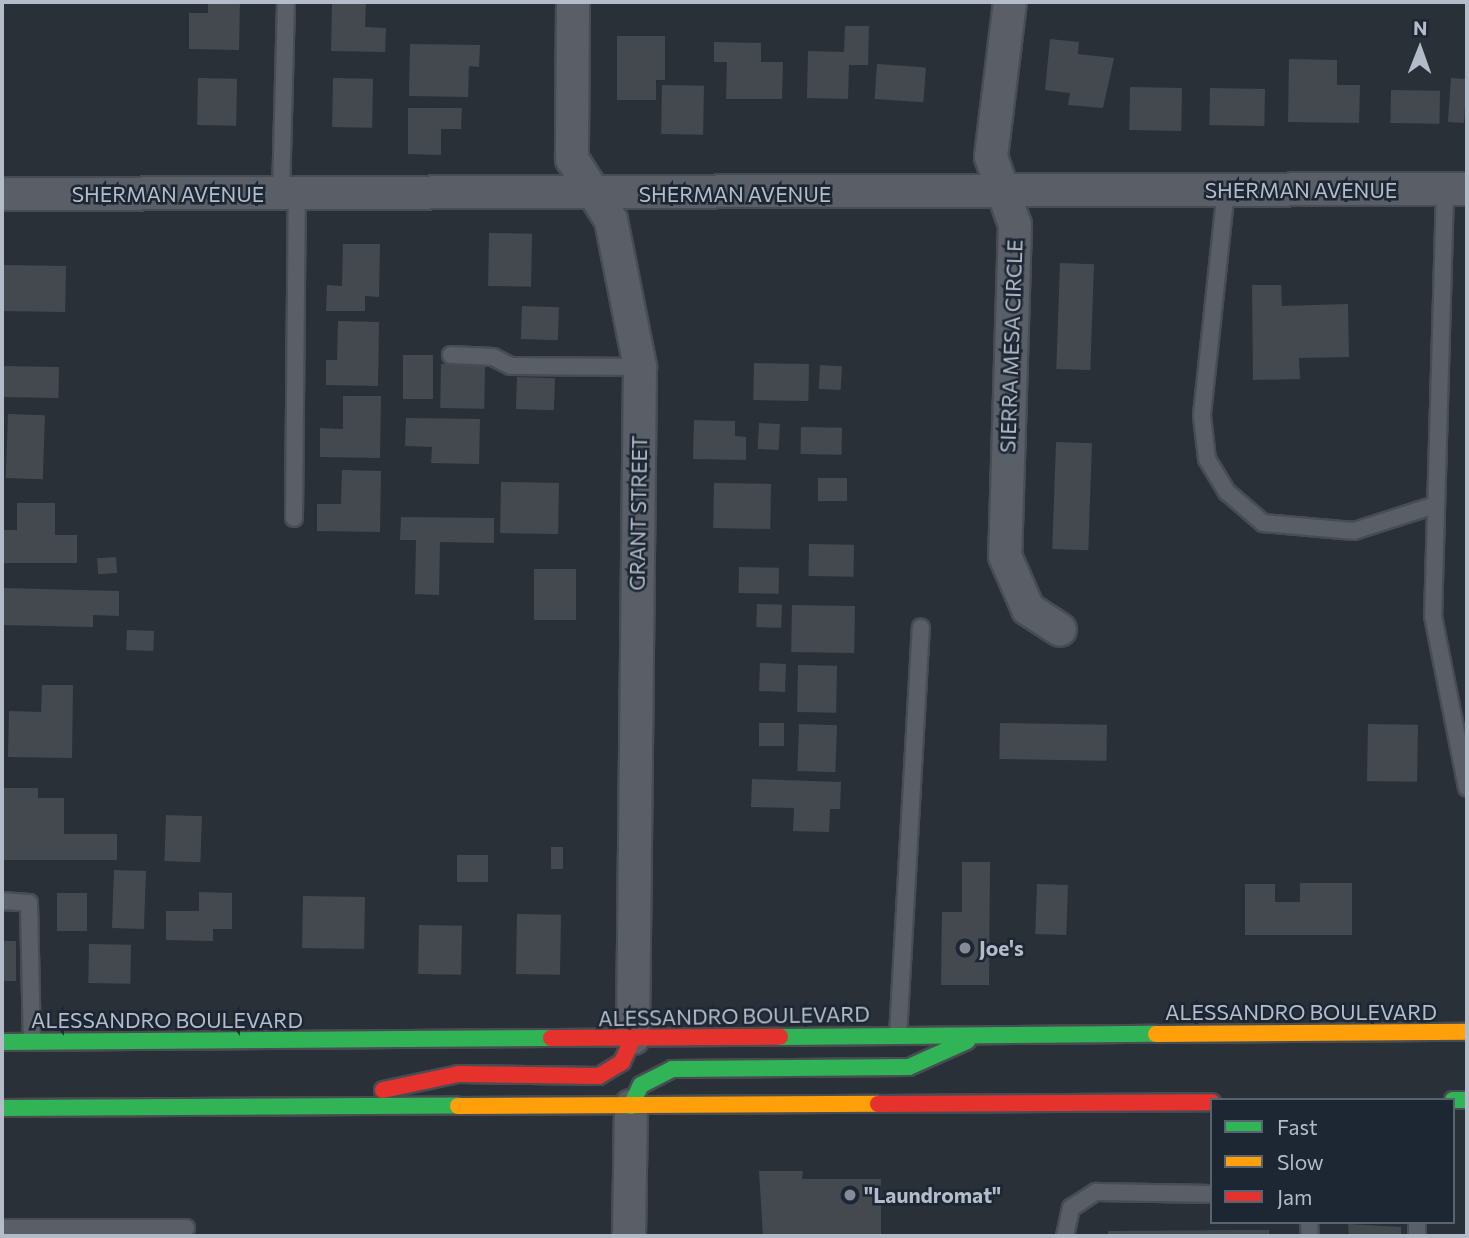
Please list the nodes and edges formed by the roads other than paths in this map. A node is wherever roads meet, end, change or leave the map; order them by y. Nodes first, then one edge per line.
1 (286, 2) edge
2 (573, 2) edge
3 (1010, 2) edge
4 (1226, 190) junction
5 (1456, 190) edge
6 (1003, 191) junction
7 (2, 194) edge
8 (289, 194) junction
9 (593, 195) junction
10 (451, 355) dead end
11 (640, 367) junction
12 (1435, 505) junction
13 (294, 518) dead end
14 (921, 628) dead end
15 (1060, 630) dead end
16 (1467, 788) edge
17 (2, 901) edge
18 (1467, 1032) edge
19 (981, 1035) junction
20 (898, 1036) junction
21 (633, 1038) junction
22 (2, 1042) edge
23 (32, 1042) junction
24 (1210, 1102) edge
25 (631, 1106) junction
26 (298, 1107) junction
27 (2, 1108) edge
28 (1210, 1194) edge
29 (2, 1228) edge
30 (186, 1228) dead end
31 (629, 1236) edge
32 (1065, 1236) edge

1 - 8 lane
2 - 9 street, GRANT STREET
3 - 6 street, SIERRA MESA CIRCLE
4 - 5 street, SHERMAN AVENUE
4 - 6 street, SHERMAN AVENUE
4 - 12 lane
5 - 12 lane
6 - 9 street, SHERMAN AVENUE
6 - 15 street, SIERRA MESA CIRCLE
7 - 8 street, SHERMAN AVENUE
8 - 9 street, SHERMAN AVENUE
8 - 13 lane
9 - 11 street, GRANT STREET
10 - 11 lane
11 - 21 street, GRANT STREET
12 - 16 lane
14 - 20 lane
17 - 23 lane
18 - 19 main road, ALESSANDRO BOULEVARD
19 - 20 main road, ALESSANDRO BOULEVARD
19 - 25 main road
20 - 21 main road, ALESSANDRO BOULEVARD
21 - 23 main road, ALESSANDRO BOULEVARD
21 - 26 main road
22 - 23 main road, ALESSANDRO BOULEVARD
24 - 25 main road
25 - 26 main road
25 - 31 street
26 - 27 main road
28 - 32 lane
29 - 30 lane

